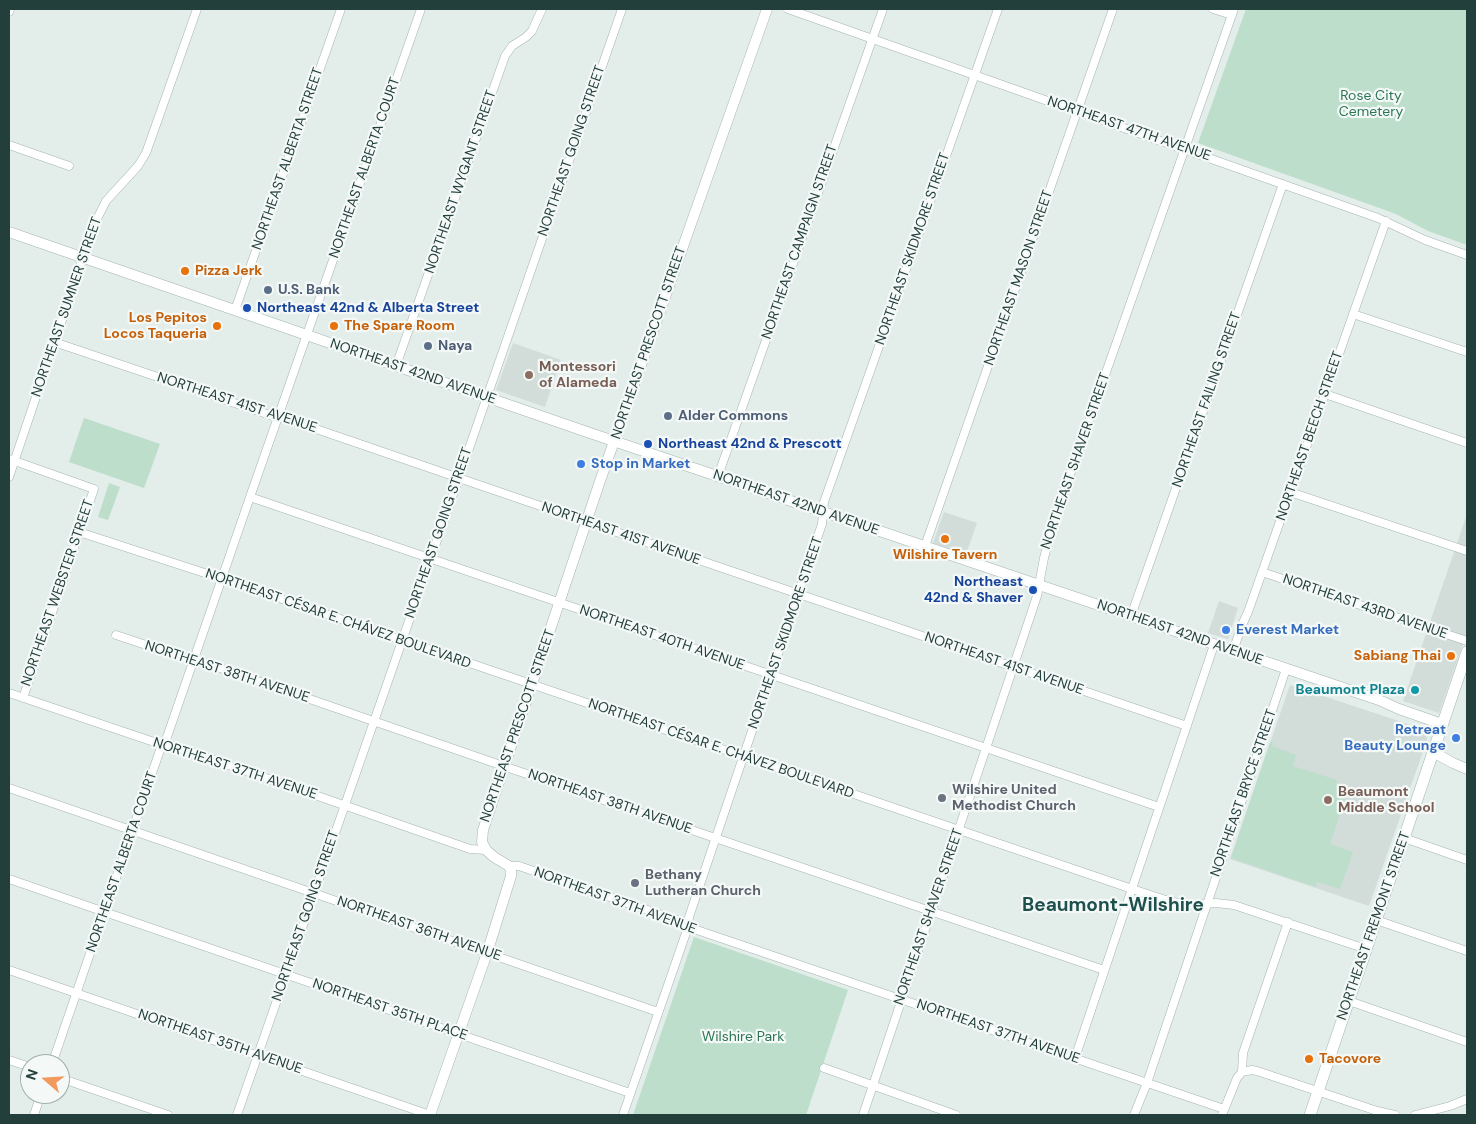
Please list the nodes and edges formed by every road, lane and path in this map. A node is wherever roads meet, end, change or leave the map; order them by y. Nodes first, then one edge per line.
1 (197, 9) edge
2 (341, 9) edge
3 (421, 9) edge
4 (542, 9) edge
5 (622, 9) edge
6 (767, 9) edge
7 (788, 9) edge
8 (883, 9) edge
9 (998, 9) edge
10 (1113, 9) edge
11 (1213, 9) edge
12 (1233, 12) edge
13 (872, 38) junction
14 (975, 75) junction
15 (1077, 111) junction
16 (9, 145) edge
17 (1184, 149) junction
18 (69, 166) dead end
19 (1282, 184) junction
20 (1386, 221) junction
21 (9, 232) edge
22 (1467, 255) edge
23 (82, 258) junction
24 (235, 310) junction
25 (1353, 314) junction
26 (306, 335) junction
27 (54, 342) junction
28 (1467, 352) edge
29 (396, 366) junction
30 (1325, 394) junction
31 (486, 397) junction
32 (278, 417) junction
33 (615, 441) junction
34 (1467, 443) edge
35 (11, 460) edge
36 (718, 476) junction
37 (9, 477) edge
38 (458, 478) junction
39 (1290, 492) junction
40 (250, 497) junction
41 (823, 511) junction
42 (587, 522) junction
43 (79, 532) junction
44 (925, 546) junction
45 (1467, 551) edge
46 (430, 559) junction
47 (1262, 572) junction
48 (221, 580) junction
49 (1038, 585) junction
50 (799, 594) junction
51 (560, 603) junction
52 (1130, 616) junction
53 (116, 634) dead end
54 (402, 640) junction
55 (1467, 641) edge
56 (1214, 644) junction
57 (1233, 651) junction
58 (1467, 652) edge
59 (194, 660) junction
60 (1014, 667) junction
61 (1286, 669) junction
62 (771, 675) junction
63 (1462, 679) edge
64 (532, 685) junction
65 (9, 693) edge
66 (23, 698) junction
67 (374, 721) junction
68 (1442, 724) junction
69 (1187, 726) junction
70 (164, 744) junction
71 (986, 748) junction
72 (1433, 752) junction
73 (744, 757) junction
74 (505, 767) junction
75 (1467, 769) edge
76 (9, 788) edge
77 (344, 805) junction
78 (1159, 807) junction
79 (133, 830) junction
80 (958, 830) junction
81 (716, 838) junction
82 (1404, 838) junction
83 (486, 850) junction
84 (1467, 860) edge
85 (509, 866) junction
86 (9, 879) edge
87 (1132, 889) junction
88 (314, 893) junction
89 (1207, 904) junction
90 (104, 911) junction
91 (931, 911) junction
92 (1376, 920) junction
93 (1288, 922) junction
94 (688, 927) junction
95 (1366, 949) junction
96 (1467, 951) edge
97 (487, 953) junction
98 (9, 970) edge
99 (1104, 970) junction
100 (286, 974) junction
101 (76, 993) junction
102 (902, 999) junction
103 (1349, 1001) junction
104 (658, 1012) junction
105 (459, 1034) junction
106 (1467, 1042) edge
107 (55, 1054) edge
108 (258, 1055) junction
109 (1075, 1058) junction
110 (824, 1068) dead end
111 (1242, 1072) junction
112 (70, 1081) edge
113 (1147, 1083) junction
114 (872, 1086) junction
115 (1318, 1092) junction
116 (630, 1094) junction
117 (1467, 1099) edge
118 (1223, 1112) edge
119 (168, 1115) edge
120 (237, 1115) edge
121 (430, 1115) edge
122 (623, 1115) edge
123 (863, 1115) edge
124 (956, 1115) edge
125 (1134, 1115) edge
126 (1310, 1115) edge
127 (1395, 1115) edge
128 (1415, 1115) edge

1 - 23 street, NORTHEAST SUMNER STREET
2 - 24 street, NORTHEAST ALBERTA STREET
3 - 26 street, NORTHEAST ALBERTA COURT
4 - 29 street, NORTHEAST WYGANT STREET
5 - 31 street, NORTHEAST GOING STREET
6 - 33 street, NORTHEAST PRESCOTT STREET
7 - 13 street, NORTHEAST 47TH AVENUE
8 - 13 street, NORTHEAST CAMPAIGN STREET
9 - 14 street, NORTHEAST SKIDMORE STREET
10 - 15 street, NORTHEAST MASON STREET
11 - 12 street
12 - 17 street, NORTHEAST SHAVER STREET
13 - 14 street, NORTHEAST 47TH AVENUE
13 - 36 street, NORTHEAST CAMPAIGN STREET
14 - 15 street, NORTHEAST 47TH AVENUE
14 - 41 street, NORTHEAST SKIDMORE STREET
15 - 17 street, NORTHEAST 47TH AVENUE
15 - 44 street, NORTHEAST MASON STREET
16 - 18 street
17 - 19 street, NORTHEAST 47TH AVENUE
17 - 49 street, NORTHEAST SHAVER STREET
19 - 20 street, NORTHEAST 47TH AVENUE
19 - 52 street, NORTHEAST FAILING STREET
20 - 22 street, NORTHEAST 47TH AVENUE
20 - 25 street, NORTHEAST BEECH STREET
21 - 23 street, NORTHEAST 42ND AVENUE
23 - 24 street, NORTHEAST 42ND AVENUE
23 - 27 street, NORTHEAST SUMNER STREET
24 - 26 street, NORTHEAST 42ND AVENUE
25 - 28 street
25 - 30 street, NORTHEAST BEECH STREET
26 - 29 street, NORTHEAST 42ND AVENUE
26 - 32 street, NORTHEAST ALBERTA COURT
27 - 32 street, NORTHEAST 41ST AVENUE
27 - 35 street, NORTHEAST SUMNER STREET
29 - 31 street, NORTHEAST 42ND AVENUE
30 - 34 street
30 - 39 street, NORTHEAST BEECH STREET
31 - 33 street, NORTHEAST 42ND AVENUE
31 - 38 street, NORTHEAST GOING STREET
32 - 38 street, NORTHEAST 41ST AVENUE
32 - 40 street, NORTHEAST ALBERTA COURT
33 - 36 street, NORTHEAST 42ND AVENUE
33 - 42 street, NORTHEAST PRESCOTT STREET
35 - 37 street, NORTHEAST SUMNER STREET
35 - 43 street, NORTHEAST WEBSTER STREET
36 - 41 street, NORTHEAST 42ND AVENUE
38 - 42 street, NORTHEAST 41ST AVENUE
38 - 46 street, NORTHEAST GOING STREET
39 - 45 street
39 - 47 street, NORTHEAST BEECH STREET
40 - 46 street, NORTHEAST 40TH AVENUE
40 - 48 street, NORTHEAST ALBERTA COURT
41 - 44 street, NORTHEAST 42ND AVENUE
41 - 50 street, NORTHEAST SKIDMORE STREET
42 - 50 street, NORTHEAST 41ST AVENUE
42 - 51 street, NORTHEAST PRESCOTT STREET
43 - 48 street, NORTHEAST CÉSAR E. CHÁVEZ BOULEVARD
43 - 66 street, NORTHEAST WEBSTER STREET
44 - 49 street, NORTHEAST 42ND AVENUE
46 - 51 street, NORTHEAST 40TH AVENUE
46 - 54 street, NORTHEAST GOING STREET
47 - 55 street, NORTHEAST 43RD AVENUE
47 - 57 street, NORTHEAST BEECH STREET
48 - 54 street, NORTHEAST CÉSAR E. CHÁVEZ BOULEVARD
48 - 59 street, NORTHEAST ALBERTA COURT
49 - 52 street, NORTHEAST 42ND AVENUE
49 - 60 street, NORTHEAST SHAVER STREET
50 - 60 street, NORTHEAST 41ST AVENUE
50 - 62 street, NORTHEAST SKIDMORE STREET
51 - 62 street, NORTHEAST 40TH AVENUE
51 - 64 street, NORTHEAST PRESCOTT STREET
52 - 56 street, NORTHEAST 42ND AVENUE
53 - 59 street, NORTHEAST 38TH AVENUE
54 - 64 street, NORTHEAST CÉSAR E. CHÁVEZ BOULEVARD
54 - 67 street, NORTHEAST GOING STREET
56 - 57 street, NORTHEAST 42ND AVENUE
56 - 69 street
57 - 61 street, NORTHEAST 42ND AVENUE
58 - 63 main road, NORTHEAST FREMONT STREET
59 - 67 street, NORTHEAST 38TH AVENUE
59 - 70 street, NORTHEAST ALBERTA COURT
60 - 69 street, NORTHEAST 41ST AVENUE
60 - 71 street, NORTHEAST SHAVER STREET
61 - 68 street, NORTHEAST 42ND AVENUE
61 - 89 street, NORTHEAST BRYCE STREET
62 - 71 street, NORTHEAST 40TH AVENUE
62 - 73 street, NORTHEAST SKIDMORE STREET
63 - 68 main road, NORTHEAST FREMONT STREET
64 - 73 street, NORTHEAST CÉSAR E. CHÁVEZ BOULEVARD
64 - 74 street, NORTHEAST PRESCOTT STREET
65 - 66 street, NORTHEAST 37TH AVENUE
66 - 70 street, NORTHEAST 37TH AVENUE
67 - 74 street, NORTHEAST 38TH AVENUE
67 - 77 street, NORTHEAST GOING STREET
68 - 72 main road, NORTHEAST FREMONT STREET
69 - 78 street
70 - 77 street, NORTHEAST 37TH AVENUE
70 - 79 street, NORTHEAST ALBERTA COURT
71 - 78 street, NORTHEAST 40TH AVENUE
71 - 80 street, NORTHEAST SHAVER STREET
72 - 75 street
72 - 82 main road, NORTHEAST FREMONT STREET
73 - 80 street, NORTHEAST CÉSAR E. CHÁVEZ BOULEVARD
73 - 81 street, NORTHEAST SKIDMORE STREET
74 - 81 street, NORTHEAST 38TH AVENUE
74 - 83 street, NORTHEAST PRESCOTT STREET
76 - 79 street, NORTHEAST 36TH AVENUE
77 - 83 street, NORTHEAST 37TH AVENUE
77 - 88 street, NORTHEAST GOING STREET
78 - 87 street
79 - 88 street, NORTHEAST 36TH AVENUE
79 - 90 street, NORTHEAST ALBERTA COURT
80 - 87 street, NORTHEAST CÉSAR E. CHÁVEZ BOULEVARD
80 - 91 street, NORTHEAST SHAVER STREET
81 - 91 street, NORTHEAST 38TH AVENUE
81 - 94 street, NORTHEAST SKIDMORE STREET
82 - 84 street
82 - 92 main road, NORTHEAST FREMONT STREET
83 - 85 street, NORTHEAST 37TH AVENUE
85 - 94 street, NORTHEAST 37TH AVENUE
85 - 97 street
86 - 90 street, NORTHEAST 35TH PLACE
87 - 89 street, NORTHEAST CÉSAR E. CHÁVEZ BOULEVARD
87 - 99 street
88 - 97 street, NORTHEAST 36TH AVENUE
88 - 100 street, NORTHEAST GOING STREET
89 - 93 street, NORTHEAST CÉSAR E. CHÁVEZ BOULEVARD
89 - 113 street, NORTHEAST BRYCE STREET
90 - 100 street, NORTHEAST 35TH PLACE
90 - 101 street, NORTHEAST ALBERTA COURT
91 - 99 street, NORTHEAST 38TH AVENUE
91 - 102 street, NORTHEAST SHAVER STREET
92 - 95 main road, NORTHEAST FREMONT STREET
92 - 96 street
93 - 95 street, NORTHEAST CÉSAR E. CHÁVEZ BOULEVARD
93 - 111 street
94 - 102 street, NORTHEAST 37TH AVENUE
94 - 104 street, NORTHEAST SKIDMORE STREET
95 - 103 main road, NORTHEAST FREMONT STREET
97 - 104 street, NORTHEAST 36TH AVENUE
97 - 105 street
98 - 101 street, NORTHEAST 35TH AVENUE
99 - 109 street
100 - 105 street, NORTHEAST 35TH PLACE
100 - 108 street, NORTHEAST GOING STREET
101 - 107 street, NORTHEAST ALBERTA COURT
101 - 108 street, NORTHEAST 35TH AVENUE
102 - 109 street, NORTHEAST 37TH AVENUE
102 - 114 street, NORTHEAST SHAVER STREET
103 - 106 street
103 - 115 main road, NORTHEAST FREMONT STREET
104 - 116 street, NORTHEAST SKIDMORE STREET
105 - 116 street, NORTHEAST 35TH PLACE
105 - 121 street
108 - 120 street, NORTHEAST GOING STREET
108 - 121 street, NORTHEAST 35TH AVENUE
109 - 113 street, NORTHEAST 37TH AVENUE
110 - 114 street
111 - 115 street
111 - 118 street
112 - 119 street
113 - 118 street, NORTHEAST 37TH AVENUE
113 - 125 street, NORTHEAST BRYCE STREET
114 - 123 street, NORTHEAST SHAVER STREET
114 - 124 street
115 - 126 main road, NORTHEAST FREMONT STREET
115 - 127 street
116 - 122 street, NORTHEAST SKIDMORE STREET
117 - 128 street

